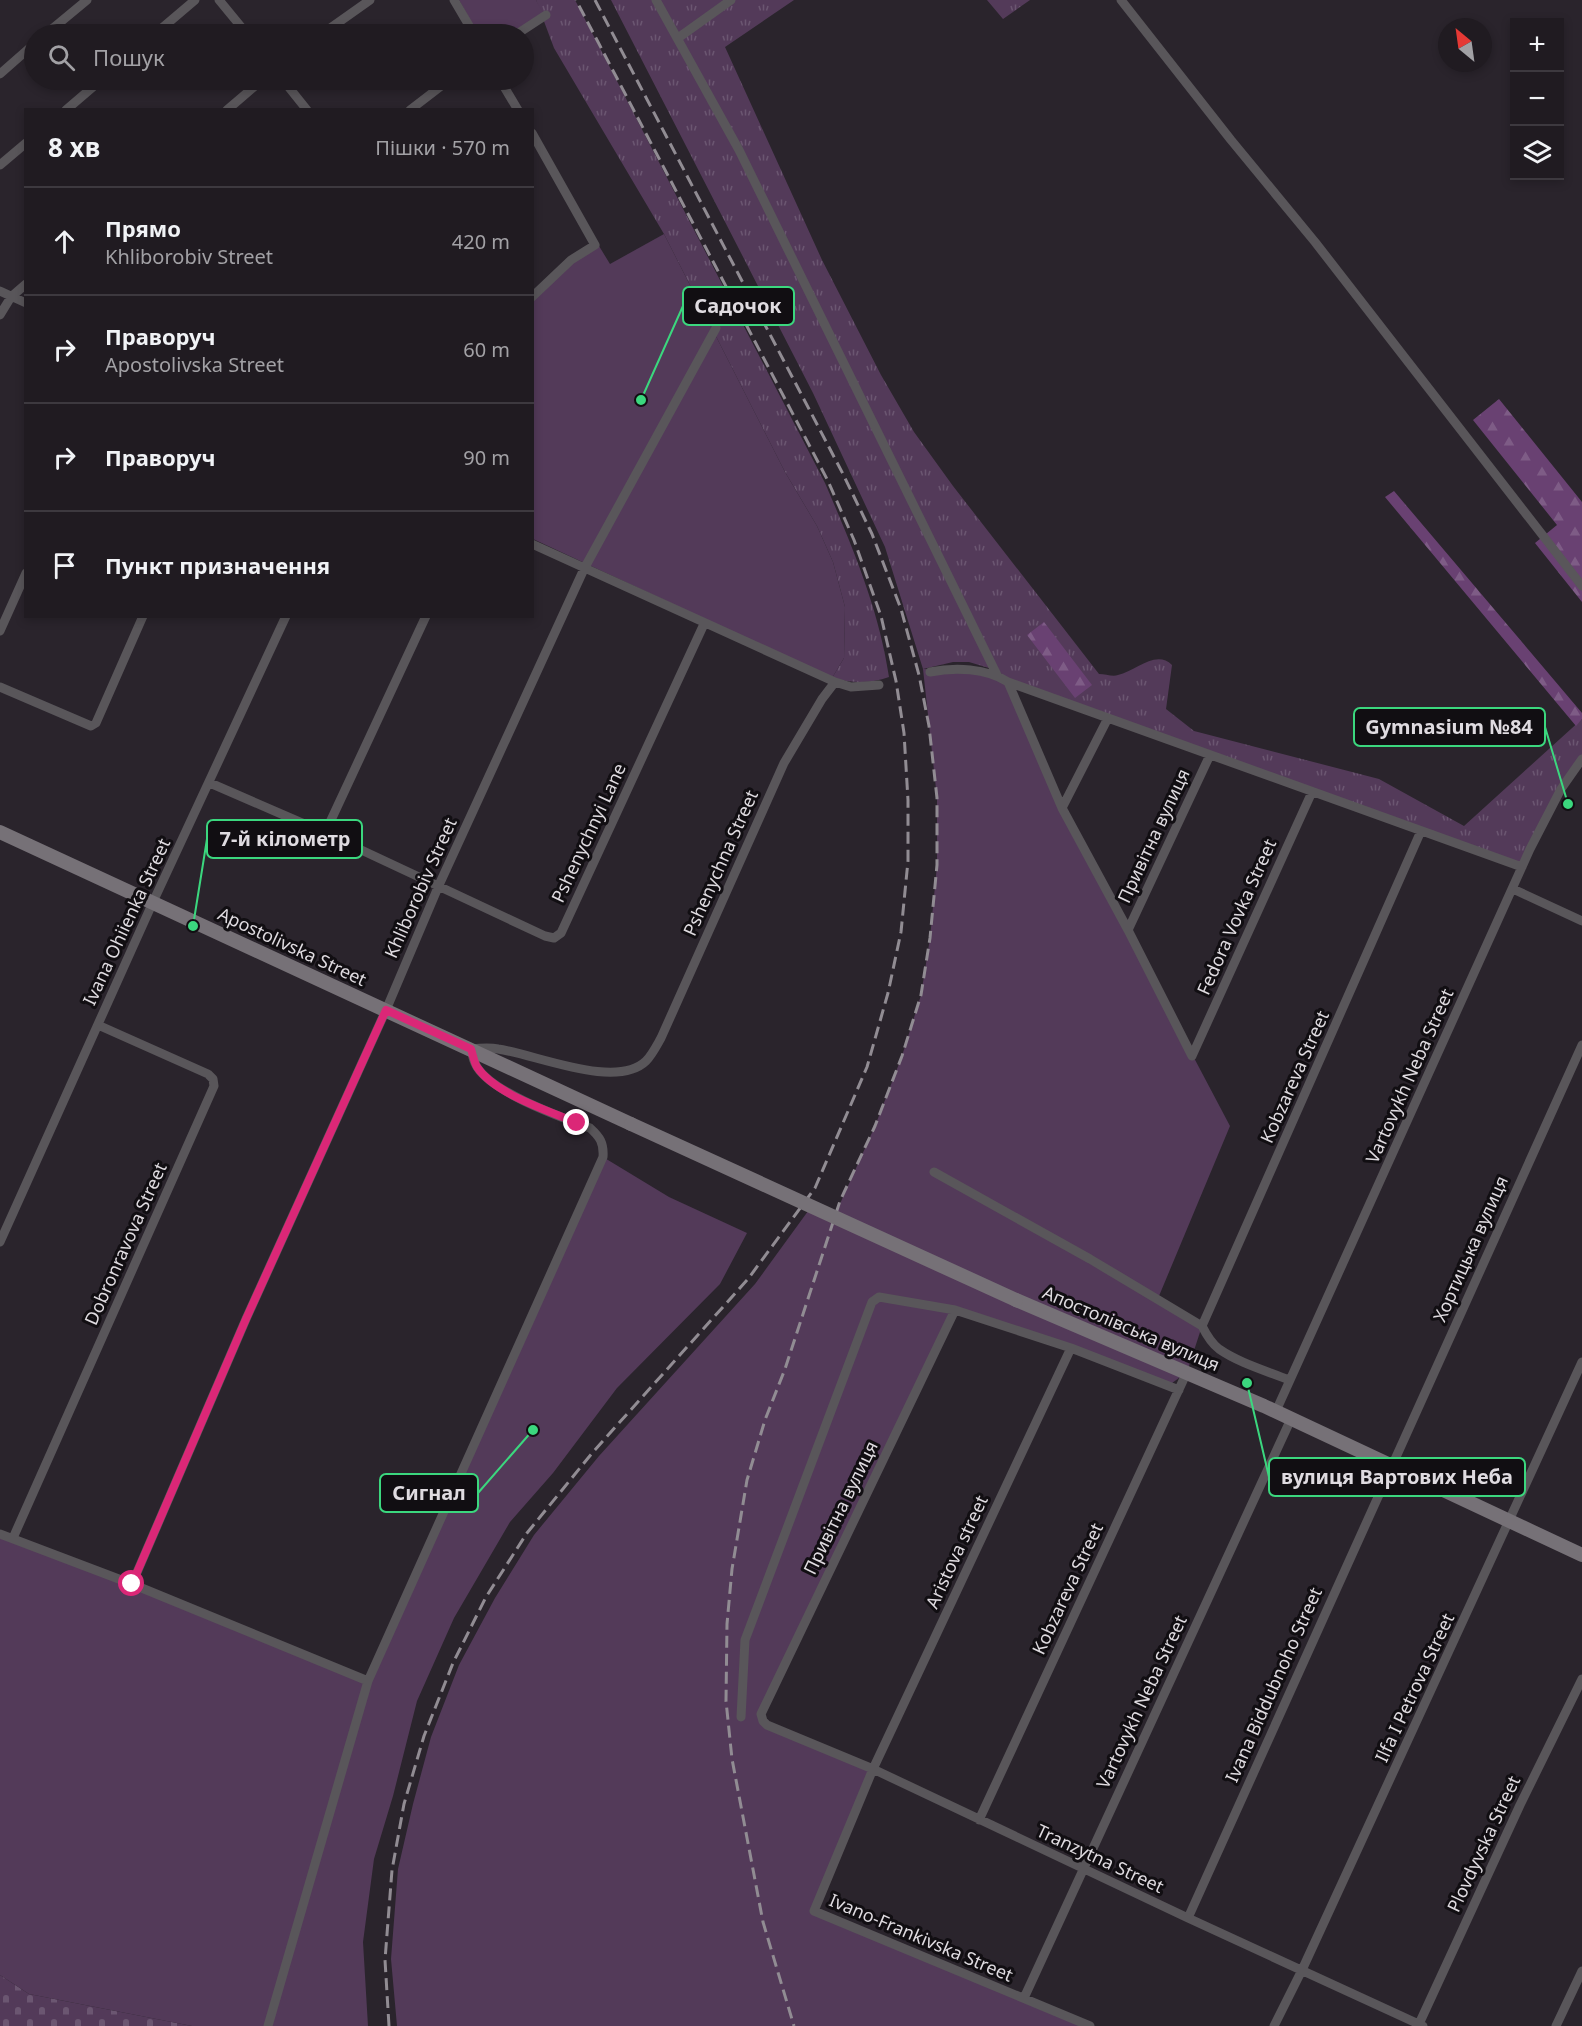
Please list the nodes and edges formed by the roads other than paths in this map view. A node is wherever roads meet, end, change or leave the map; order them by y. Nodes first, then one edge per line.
1 (87, 0) edge
2 (195, 0) edge
3 (219, 0) edge
4 (370, 0) edge
5 (454, 0) edge
6 (656, 0) edge
7 (731, 0) edge
8 (1121, 0) edge
9 (546, 15) dead end
10 (58, 24) edge
11 (166, 24) edge
12 (239, 24) edge
13 (336, 24) edge
14 (468, 24) edge
15 (532, 24) edge
16 (678, 38) junction
17 (24, 53) edge
18 (0, 74) edge
19 (89, 90) edge
20 (250, 90) edge
21 (291, 90) edge
22 (436, 90) edge
23 (506, 90) edge
24 (68, 108) edge
25 (229, 108) edge
26 (306, 108) edge
27 (413, 108) edge
28 (517, 108) edge
29 (534, 136) edge
30 (24, 145) edge
31 (541, 148) junction
32 (534, 153) edge
33 (0, 165) edge
34 (24, 286) edge
35 (0, 291) edge
36 (534, 295) edge
37 (11, 297) junction
38 (24, 302) edge
39 (0, 315) edge
40 (716, 328) dead end
41 (534, 545) edge
42 (584, 569) junction
43 (24, 577) edge
44 (1582, 586) edge
45 (142, 618) edge
46 (285, 618) edge
47 (425, 618) edge
48 (704, 624) junction
49 (0, 631) edge
50 (930, 672) dead end
51 (997, 675) junction
52 (835, 682) junction
53 (1008, 682) junction
54 (879, 685) dead end
55 (0, 687) edge
56 (1108, 718) junction
57 (1210, 755) junction
58 (1582, 759) edge
59 (210, 783) junction
60 (1312, 792) junction
61 (1062, 808) junction
62 (1421, 831) junction
63 (0, 832) edge
64 (326, 833) junction
65 (1522, 867) junction
66 (439, 885) junction
67 (1513, 889) junction
68 (153, 902) junction
69 (1582, 921) edge
70 (1128, 930) junction
71 (386, 1010) junction
72 (98, 1025) junction
73 (1582, 1045) edge
74 (471, 1049) junction
75 (1192, 1056) joint
76 (934, 1172) dead end
77 (0, 1242) edge
78 (955, 1310) junction
79 (1202, 1326) junction
80 (1071, 1348) junction
81 (1582, 1362) edge
82 (1187, 1372) junction
83 (1289, 1380) junction
84 (1179, 1390) junction
85 (1270, 1408) junction
86 (1291, 1419) junction
87 (1391, 1466) junction
88 (1510, 1522) junction
89 (0, 1533) edge
90 (13, 1538) junction
91 (1582, 1555) edge
92 (132, 1584) junction
93 (1582, 1678) edge
94 (368, 1681) junction
95 (741, 1717) dead end
96 (763, 1721) joint
97 (873, 1769) junction
98 (979, 1820) junction
99 (1083, 1869) junction
100 (1188, 1918) junction
101 (1302, 1970) junction
102 (1582, 1971) edge
103 (1024, 1998) junction
104 (1421, 2025) edge
105 (268, 2026) edge
106 (1090, 2026) edge
107 (1274, 2026) edge
108 (1556, 2026) edge

1 - 10 street
2 - 11 street
3 - 12 street
4 - 13 street
5 - 14 street
6 - 16 street
7 - 16 street
8 - 44 street
9 - 15 street
16 - 51 street
17 - 18 street
19 - 24 street
20 - 25 street
21 - 26 street
22 - 27 street
23 - 28 street
29 - 31 street
30 - 33 street
31 - 32 street
31 - 36 street
34 - 37 street
35 - 37 street
37 - 38 street
37 - 39 street
40 - 42 street, Khliborobiv Street
41 - 42 street
42 - 48 street
42 - 66 street, Khliborobiv Street
43 - 49 street
45 - 55 street
46 - 59 street, Ivana Ohiienka Street
47 - 64 street
48 - 52 street
48 - 66 street, Pshenychnyi Lane
50 - 51 street
51 - 53 street
52 - 54 street
52 - 74 street, Pshenychna Street
53 - 56 street
53 - 61 street, Привітна вулиця
56 - 57 street
56 - 61 street
57 - 60 street
57 - 70 street, Привітна вулиця
58 - 65 street, Vartovykh Neba Street
59 - 64 street
59 - 68 street, Ivana Ohiienka Street
60 - 62 street
60 - 75 street, Fedora Vovka Street
61 - 70 street, Привітна вулиця
62 - 65 street
62 - 79 street, Kobzareva Street
63 - 68 street, Apostolivska Street
64 - 66 street
65 - 67 street, Vartovykh Neba Street
66 - 71 street, Khliborobiv Street
67 - 69 street
67 - 83 street, Vartovykh Neba Street
68 - 71 street, Apostolivska Street
68 - 72 street, Ivana Ohiienka Street
70 - 75 street, Привітна вулиця
71 - 74 street, Apostolivska Street
71 - 92 street, Khliborobiv Street
72 - 77 street, Ivana Ohiienka Street
72 - 90 street, Dobronravova Street
73 - 87 street, Хортицька вулиця
74 - 82 street, Апостолівська вулиця, bridge
74 - 94 street
76 - 79 street
78 - 80 street
78 - 95 street
78 - 96 street, Привітна вулиця
79 - 83 street
80 - 84 street
80 - 97 street, Aristova street
81 - 88 street, Ilfa I Petrova Street
82 - 84 street, Kobzareva Street
82 - 85 street, Апостолівська вулиця
83 - 85 street, Vartovykh Neba Street
84 - 98 street, Kobzareva Street
85 - 86 street, Апостолівська вулиця
86 - 87 street, Апостолівська вулиця
86 - 99 street, Vartovykh Neba Street
87 - 88 street, Апостолівська вулиця
87 - 100 street, Ivana Biddubnoho Street
88 - 91 street, Апостолівська вулиця
88 - 101 street, Ilfa I Petrova Street
89 - 90 street
90 - 92 street
92 - 94 street
93 - 104 street, Plovdyvska Street
94 - 105 street
96 - 97 street, Tranzytna Street
97 - 98 street, Tranzytna Street
97 - 103 street, Ivano-Frankivska Street
98 - 99 street, Tranzytna Street
99 - 100 street, Tranzytna Street
99 - 103 street, Vartovykh Neba Street
100 - 101 street, Tranzytna Street
101 - 104 street, Tranzytna Street
101 - 107 street, Ilfa I Petrova Street
102 - 108 street
103 - 106 street, Ivano-Frankivska Street

